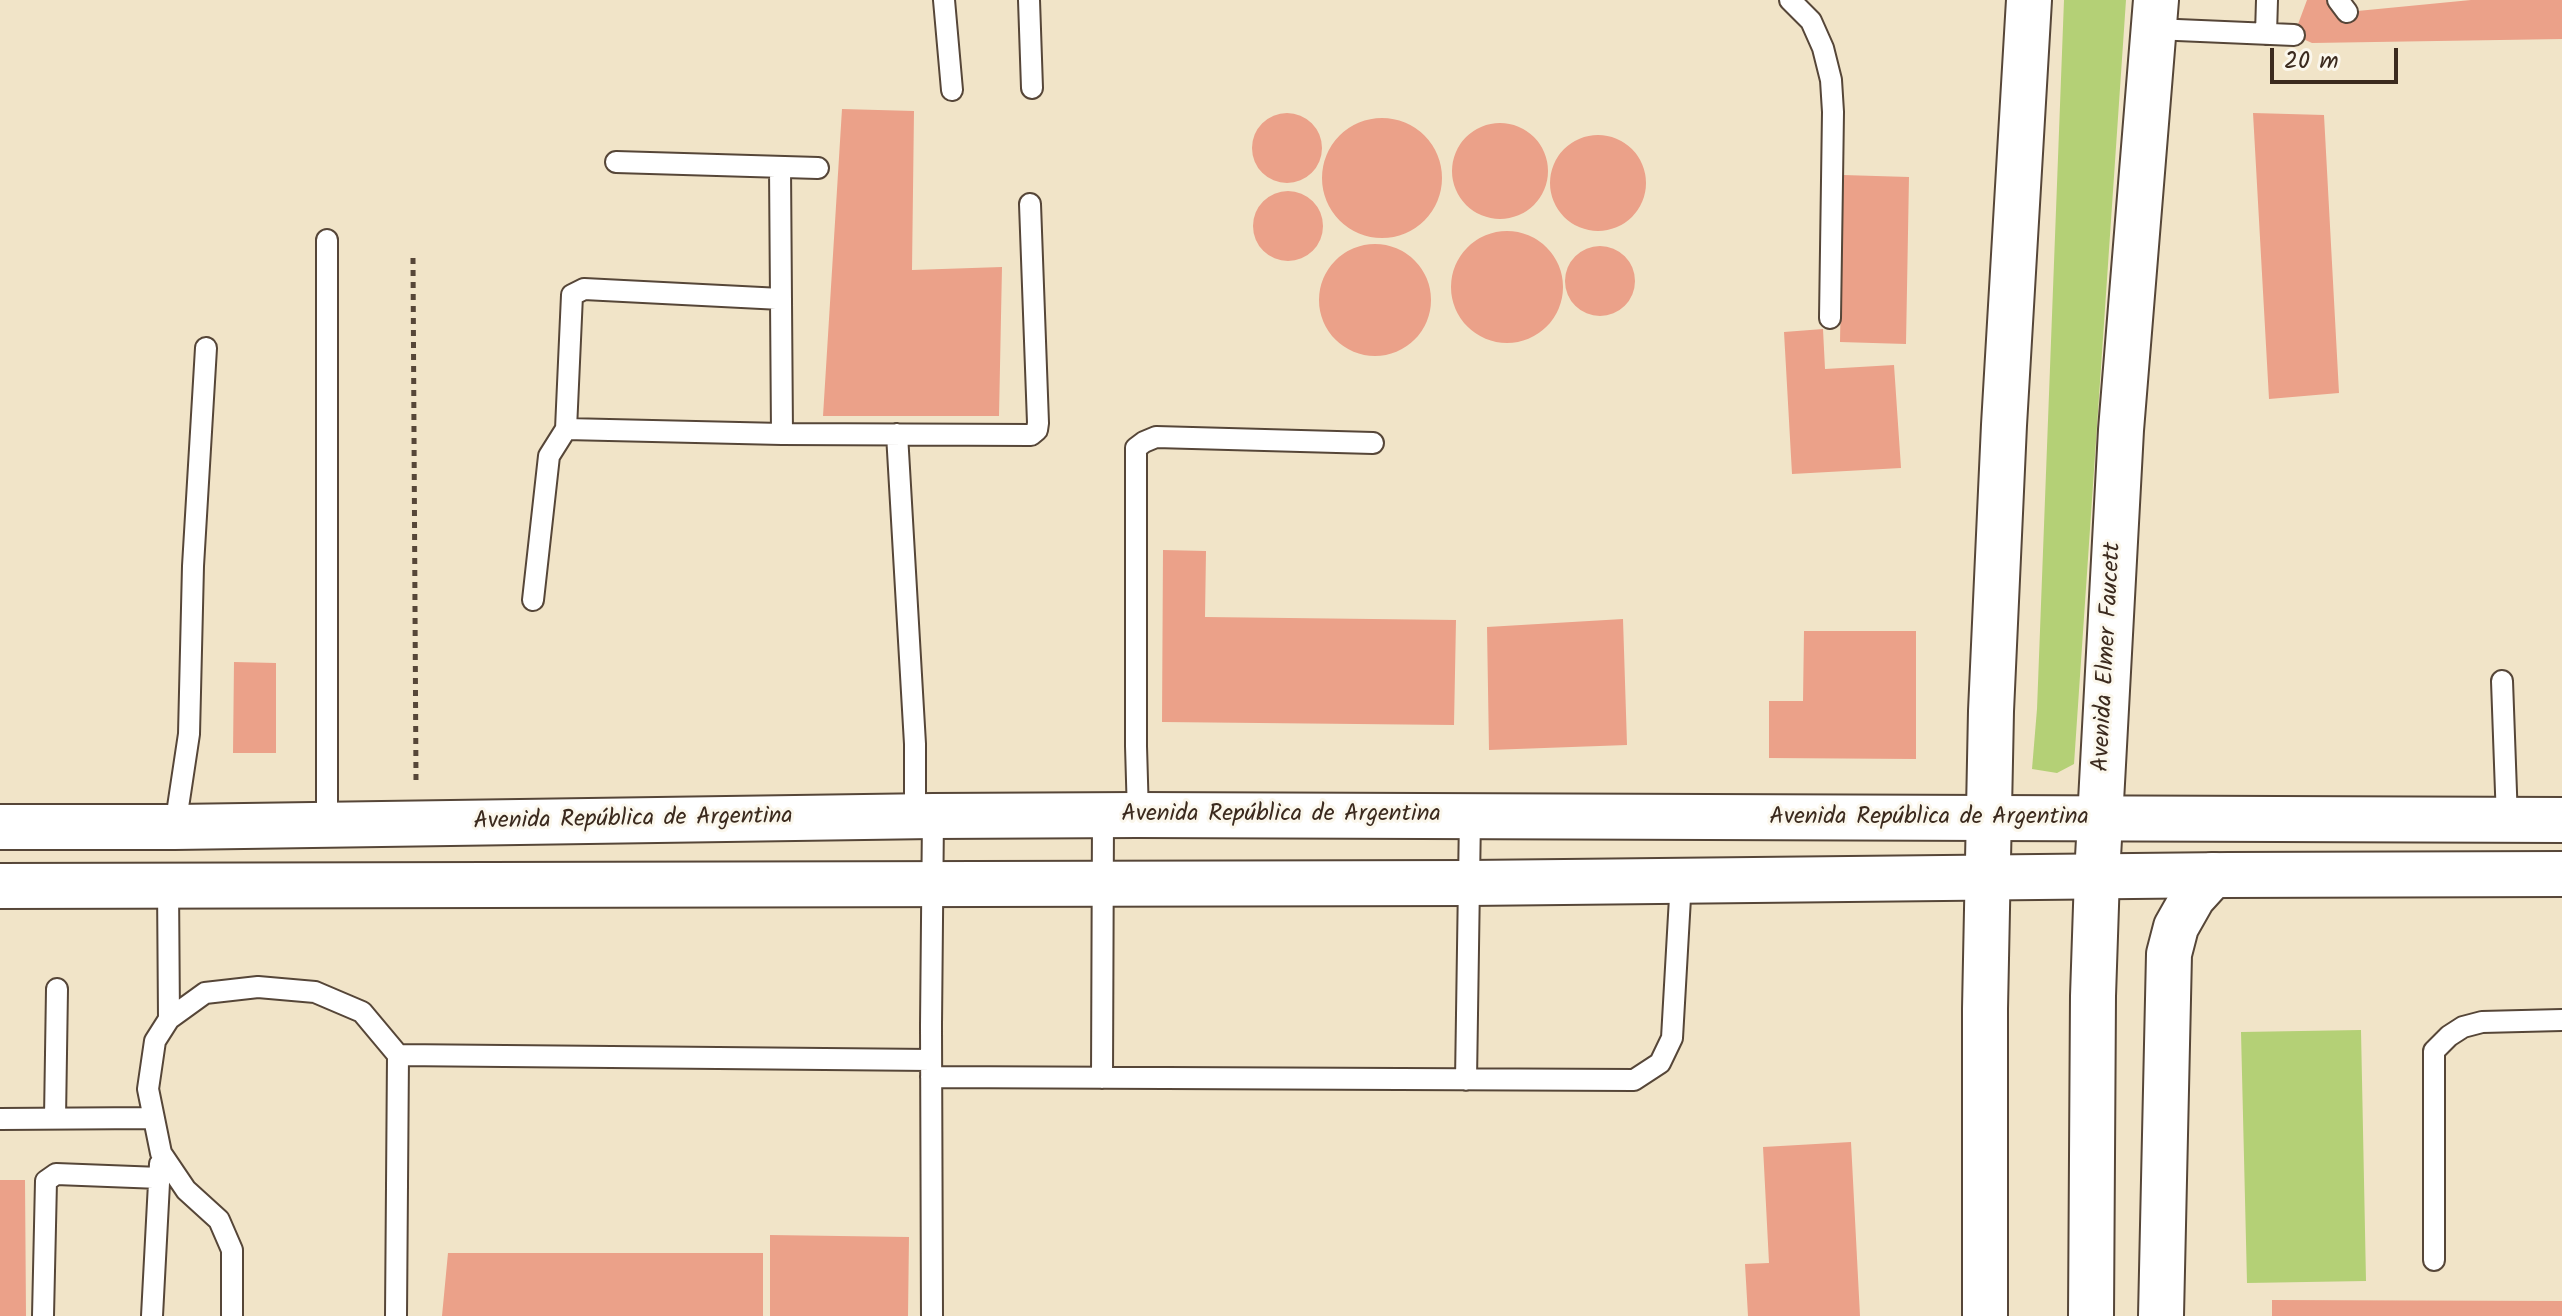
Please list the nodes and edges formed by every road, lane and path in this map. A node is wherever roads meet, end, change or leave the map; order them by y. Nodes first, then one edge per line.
1 (944, 0) edge
2 (1029, 0) edge
3 (1790, 0) edge
4 (2029, 0) edge
5 (2267, 0) edge
6 (2155, 14) edge
7 (2266, 34) junction
8 (2294, 35) dead end
9 (1032, 88) dead end
10 (952, 90) dead end
11 (616, 162) dead end
12 (780, 167) junction
13 (818, 168) dead end
14 (1030, 204) dead end
15 (327, 240) dead end
16 (413, 258) dead end
17 (781, 299) junction
18 (1830, 318) dead end
19 (206, 348) dead end
20 (566, 429) junction
21 (782, 434) junction
22 (897, 434) junction
23 (1373, 443) dead end
24 (533, 600) dead end
25 (2502, 681) dead end
26 (1120, 815) junction
27 (924, 816) junction
28 (1470, 816) junction
29 (1989, 819) junction
30 (2100, 819) junction
31 (2507, 820) junction
32 (2562, 820) edge
33 (417, 824) junction
34 (327, 826) junction
35 (0, 827) edge
36 (113, 827) junction
37 (175, 827) junction
38 (2562, 874) edge
39 (2213, 875) junction
40 (2097, 876) junction
41 (1987, 877) junction
42 (1681, 880) junction
43 (1469, 883) junction
44 (932, 884) junction
45 (1103, 884) junction
46 (114, 885) junction
47 (168, 885) junction
48 (0, 886) edge
49 (57, 989) dead end
50 (169, 1019) junction
51 (2562, 1020) edge
52 (398, 1055) junction
53 (931, 1068) junction
54 (1102, 1078) junction
55 (1466, 1080) junction
56 (55, 1118) junction
57 (153, 1118) junction
58 (0, 1119) edge
59 (161, 1153) junction
60 (160, 1178) junction
61 (2434, 1260) dead end
62 (43, 1316) edge
63 (152, 1316) edge
64 (232, 1316) edge
65 (396, 1316) edge
66 (932, 1316) edge
67 (1985, 1316) edge
68 (2091, 1316) edge
69 (2161, 1316) edge

1 - 10 lane
2 - 9 lane
3 - 18 lane
4 - 29 main road
5 - 7 lane
6 - 7 lane
6 - 30 main road, Avenida Elmer Faucett
7 - 8 lane
11 - 12 lane
12 - 13 lane
12 - 17 lane
14 - 22 lane
15 - 34 lane
16 - 33 path
17 - 20 lane
17 - 21 lane
19 - 37 lane
20 - 21 lane
20 - 24 lane
21 - 22 lane
22 - 27 lane
23 - 26 lane
25 - 31 lane
26 - 27 main road, Avenida República de Argentina
26 - 28 main road, Avenida República de Argentina
26 - 45 lane
27 - 33 main road, Avenida República de Argentina
27 - 44 lane
28 - 29 main road, Avenida República de Argentina
28 - 43 lane
29 - 30 main road, Avenida República de Argentina
29 - 41 main road
30 - 31 main road, Avenida República de Argentina
30 - 40 main road, Avenida Elmer Faucett
31 - 32 main road, Avenida República de Argentina
33 - 34 main road, Avenida República de Argentina
34 - 37 main road, Avenida República de Argentina
35 - 36 main road, Avenida República de Argentina
36 - 37 main road, Avenida República de Argentina
36 - 46 main road
38 - 39 main road
39 - 40 main road
39 - 69 main road
40 - 41 main road
40 - 68 main road, Avenida Elmer Faucett
41 - 42 main road
41 - 67 main road
42 - 43 main road
42 - 55 lane
43 - 45 main road
43 - 55 lane
44 - 45 main road
44 - 47 main road
44 - 53 lane
45 - 54 lane
46 - 47 main road
46 - 48 main road
47 - 50 lane
49 - 56 lane
50 - 52 lane
50 - 57 lane
51 - 61 lane
52 - 53 lane
52 - 65 lane
53 - 54 lane
53 - 66 lane
54 - 55 lane
56 - 57 lane
56 - 58 lane
57 - 59 lane
59 - 60 lane
59 - 64 lane
60 - 62 lane
60 - 63 lane

